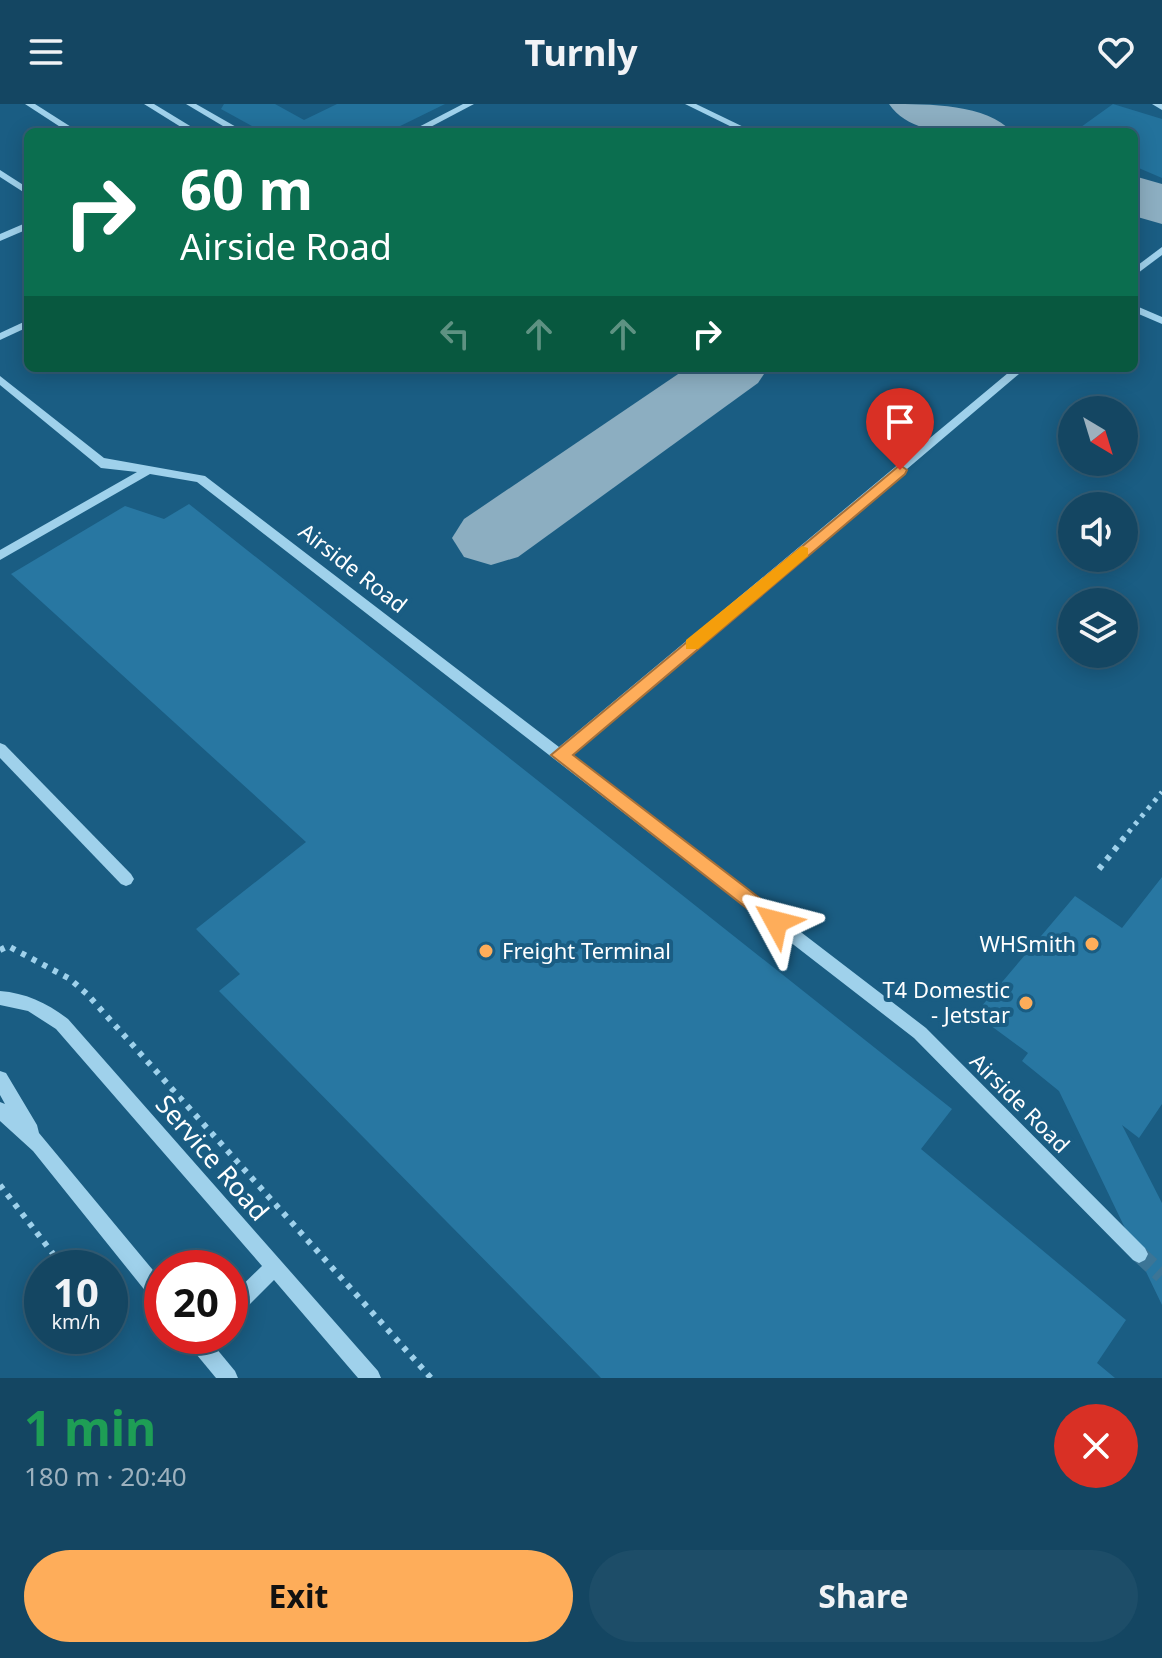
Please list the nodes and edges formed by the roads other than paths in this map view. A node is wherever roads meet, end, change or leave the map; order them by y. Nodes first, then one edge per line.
1 (29, 104) edge
2 (148, 104) edge
3 (470, 104) edge
4 (689, 104) edge
5 (1156, 104) edge
6 (194, 105) edge
7 (1162, 107) edge
8 (68, 128) edge
9 (188, 128) edge
10 (231, 128) edge
11 (422, 128) edge
12 (740, 128) edge
13 (0, 173) edge
14 (24, 189) edge
15 (24, 227) edge
16 (0, 238) edge
17 (1162, 250) edge
18 (1138, 270) edge
19 (1138, 310) edge
20 (1162, 321) edge
21 (24, 325) edge
22 (0, 337) edge
23 (1016, 372) edge
24 (0, 379) edge
25 (101, 461) junction
26 (148, 471) junction
27 (126, 483) junction
28 (0, 556) edge
29 (0, 749) edge
30 (560, 755) junction
31 (126, 879) dead end
32 (0, 998) edge
33 (0, 1079) edge
34 (0, 1110) edge
35 (39, 1145) junction
36 (1139, 1254) tunnel mouth
37 (273, 1268) junction
38 (144, 1274) edge
39 (248, 1292) edge
40 (210, 1354) edge
41 (228, 1378) edge
42 (371, 1378) edge

1 - 8 street
2 - 9 street
3 - 11 street
4 - 12 street
5 - 7 street
6 - 10 street
13 - 14 street
15 - 16 street
17 - 18 street
19 - 20 street
21 - 22 street
23 - 30 street
24 - 25 street
25 - 26 street, Airside Road
25 - 27 street
26 - 27 street
26 - 30 street, Airside Road
27 - 28 street
29 - 31 street
30 - 36 street, Airside Road
32 - 37 street, Service Road
33 - 35 street
34 - 35 street
35 - 38 street
37 - 39 street
37 - 42 street, Service Road
40 - 41 street

